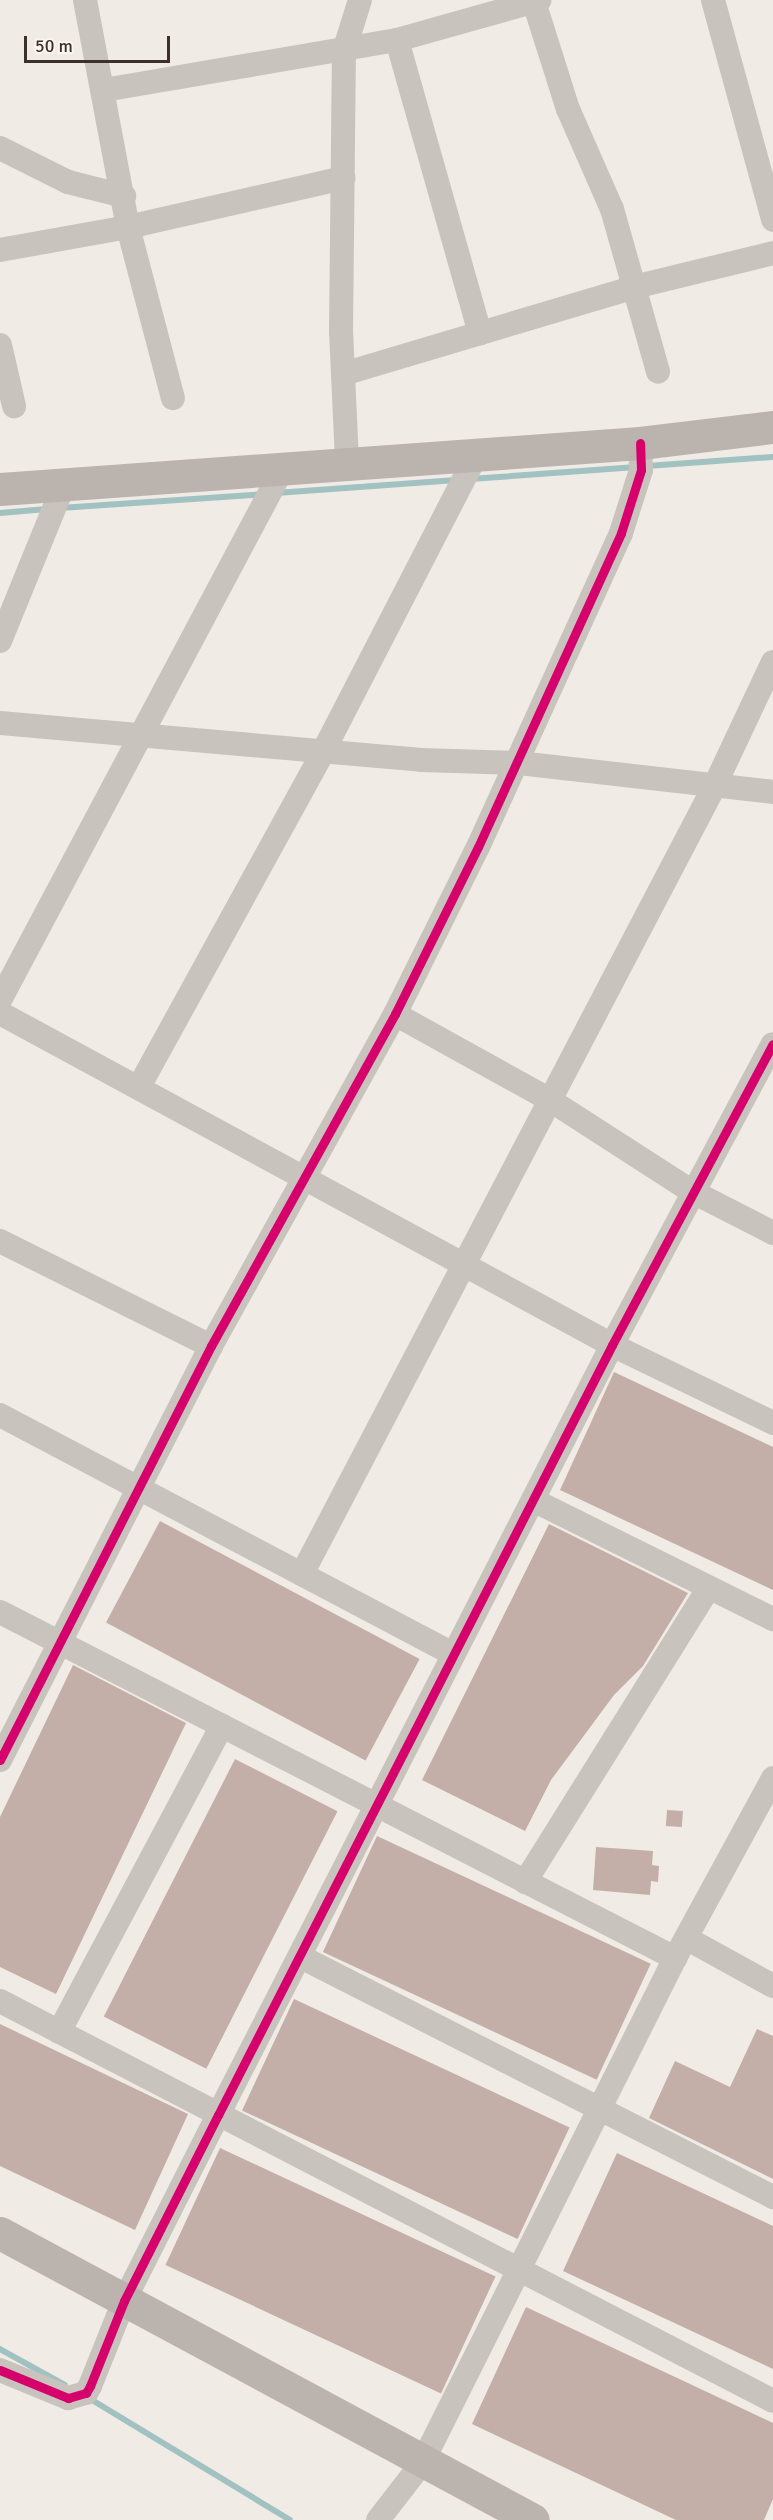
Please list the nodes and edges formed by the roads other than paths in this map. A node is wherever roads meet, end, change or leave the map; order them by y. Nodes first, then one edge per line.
1 (85, 0) edge
2 (360, 0) edge
3 (713, 0) edge
4 (536, 1) edge
5 (397, 40) junction
6 (344, 51) junction
7 (104, 90) junction
8 (0, 148) edge
9 (344, 178) junction
10 (124, 196) junction
11 (773, 220) edge
12 (128, 227) junction
13 (0, 250) edge
14 (773, 253) edge
15 (634, 286) junction
16 (480, 334) junction
17 (0, 345) edge
18 (658, 372) dead end
19 (343, 374) junction
20 (174, 398) dead end
21 (14, 406) dead end
22 (773, 427) edge
23 (640, 443) junction
24 (478, 451) junction
25 (347, 462) junction
26 (283, 468) junction
27 (64, 484) junction
28 (0, 489) edge
29 (0, 641) edge
30 (773, 662) edge
31 (0, 723) edge
32 (139, 734) junction
33 (324, 750) junction
34 (519, 763) junction
35 (715, 785) junction
36 (773, 792) edge
37 (0, 1000) edge
38 (0, 1013) edge
39 (394, 1014) junction
40 (773, 1044) edge
41 (140, 1085) junction
42 (550, 1100) junction
43 (305, 1175) junction
44 (693, 1192) junction
45 (773, 1233) edge
46 (0, 1241) edge
47 (463, 1265) junction
48 (612, 1344) junction
49 (211, 1346) junction
50 (0, 1414) edge
51 (773, 1423) edge
52 (140, 1486) junction
53 (533, 1500) junction
54 (302, 1574) junction
55 (709, 1588) junction
56 (0, 1612) edge
57 (773, 1619) edge
58 (61, 1643) junction
59 (453, 1654) junction
60 (222, 1726) junction
61 (0, 1760) edge
62 (773, 1778) edge
63 (377, 1805) junction
64 (525, 1881) junction
65 (681, 1948) junction
66 (301, 1957) junction
67 (773, 1986) edge
68 (0, 2001) edge
69 (58, 2032) junction
70 (602, 2109) junction
71 (218, 2115) junction
72 (773, 2197) edge
73 (0, 2233) edge
74 (522, 2271) junction
75 (124, 2301) junction
76 (0, 2370) edge
77 (773, 2401) edge
78 (422, 2463) junction
79 (378, 2520) edge
80 (533, 2520) edge

1 - 7 street
2 - 6 street
3 - 11 street
4 - 5 street
4 - 15 street
5 - 6 street
5 - 16 street
6 - 7 street
6 - 9 street
7 - 10 street
8 - 10 street
9 - 12 street
9 - 19 street
10 - 12 street
12 - 13 street
12 - 20 street
14 - 15 street
15 - 16 street
15 - 18 street
16 - 19 street
17 - 21 street
19 - 25 street
22 - 23 street
23 - 24 street
23 - 34 street
24 - 25 street
24 - 33 street
25 - 26 street
26 - 27 street
26 - 32 street
27 - 28 street
27 - 29 street
30 - 35 street
31 - 32 street
32 - 33 street
32 - 37 street
33 - 34 street
33 - 41 street
34 - 35 street
34 - 39 street
35 - 36 street
35 - 42 street
38 - 41 street
39 - 42 street
39 - 43 street
40 - 44 street
41 - 43 street
42 - 44 street
42 - 47 street
43 - 47 street
43 - 49 street
44 - 45 street
44 - 48 street
46 - 49 street
47 - 48 street
47 - 54 street
48 - 51 street
48 - 53 street
49 - 52 street
50 - 52 street
52 - 54 street
52 - 58 street
53 - 55 street
53 - 59 street
54 - 59 street
55 - 57 street
55 - 64 street
56 - 58 street
58 - 60 street
58 - 61 street
59 - 63 street
60 - 63 street
60 - 69 street
62 - 65 street
63 - 64 street
63 - 66 street
64 - 65 street
65 - 67 street
65 - 70 street
66 - 70 street
66 - 71 street
68 - 69 street
69 - 71 street
70 - 72 street
70 - 74 street
71 - 74 street
71 - 75 street
73 - 75 street
74 - 77 street
74 - 78 street
75 - 76 street
75 - 78 street
78 - 79 street
78 - 80 street

